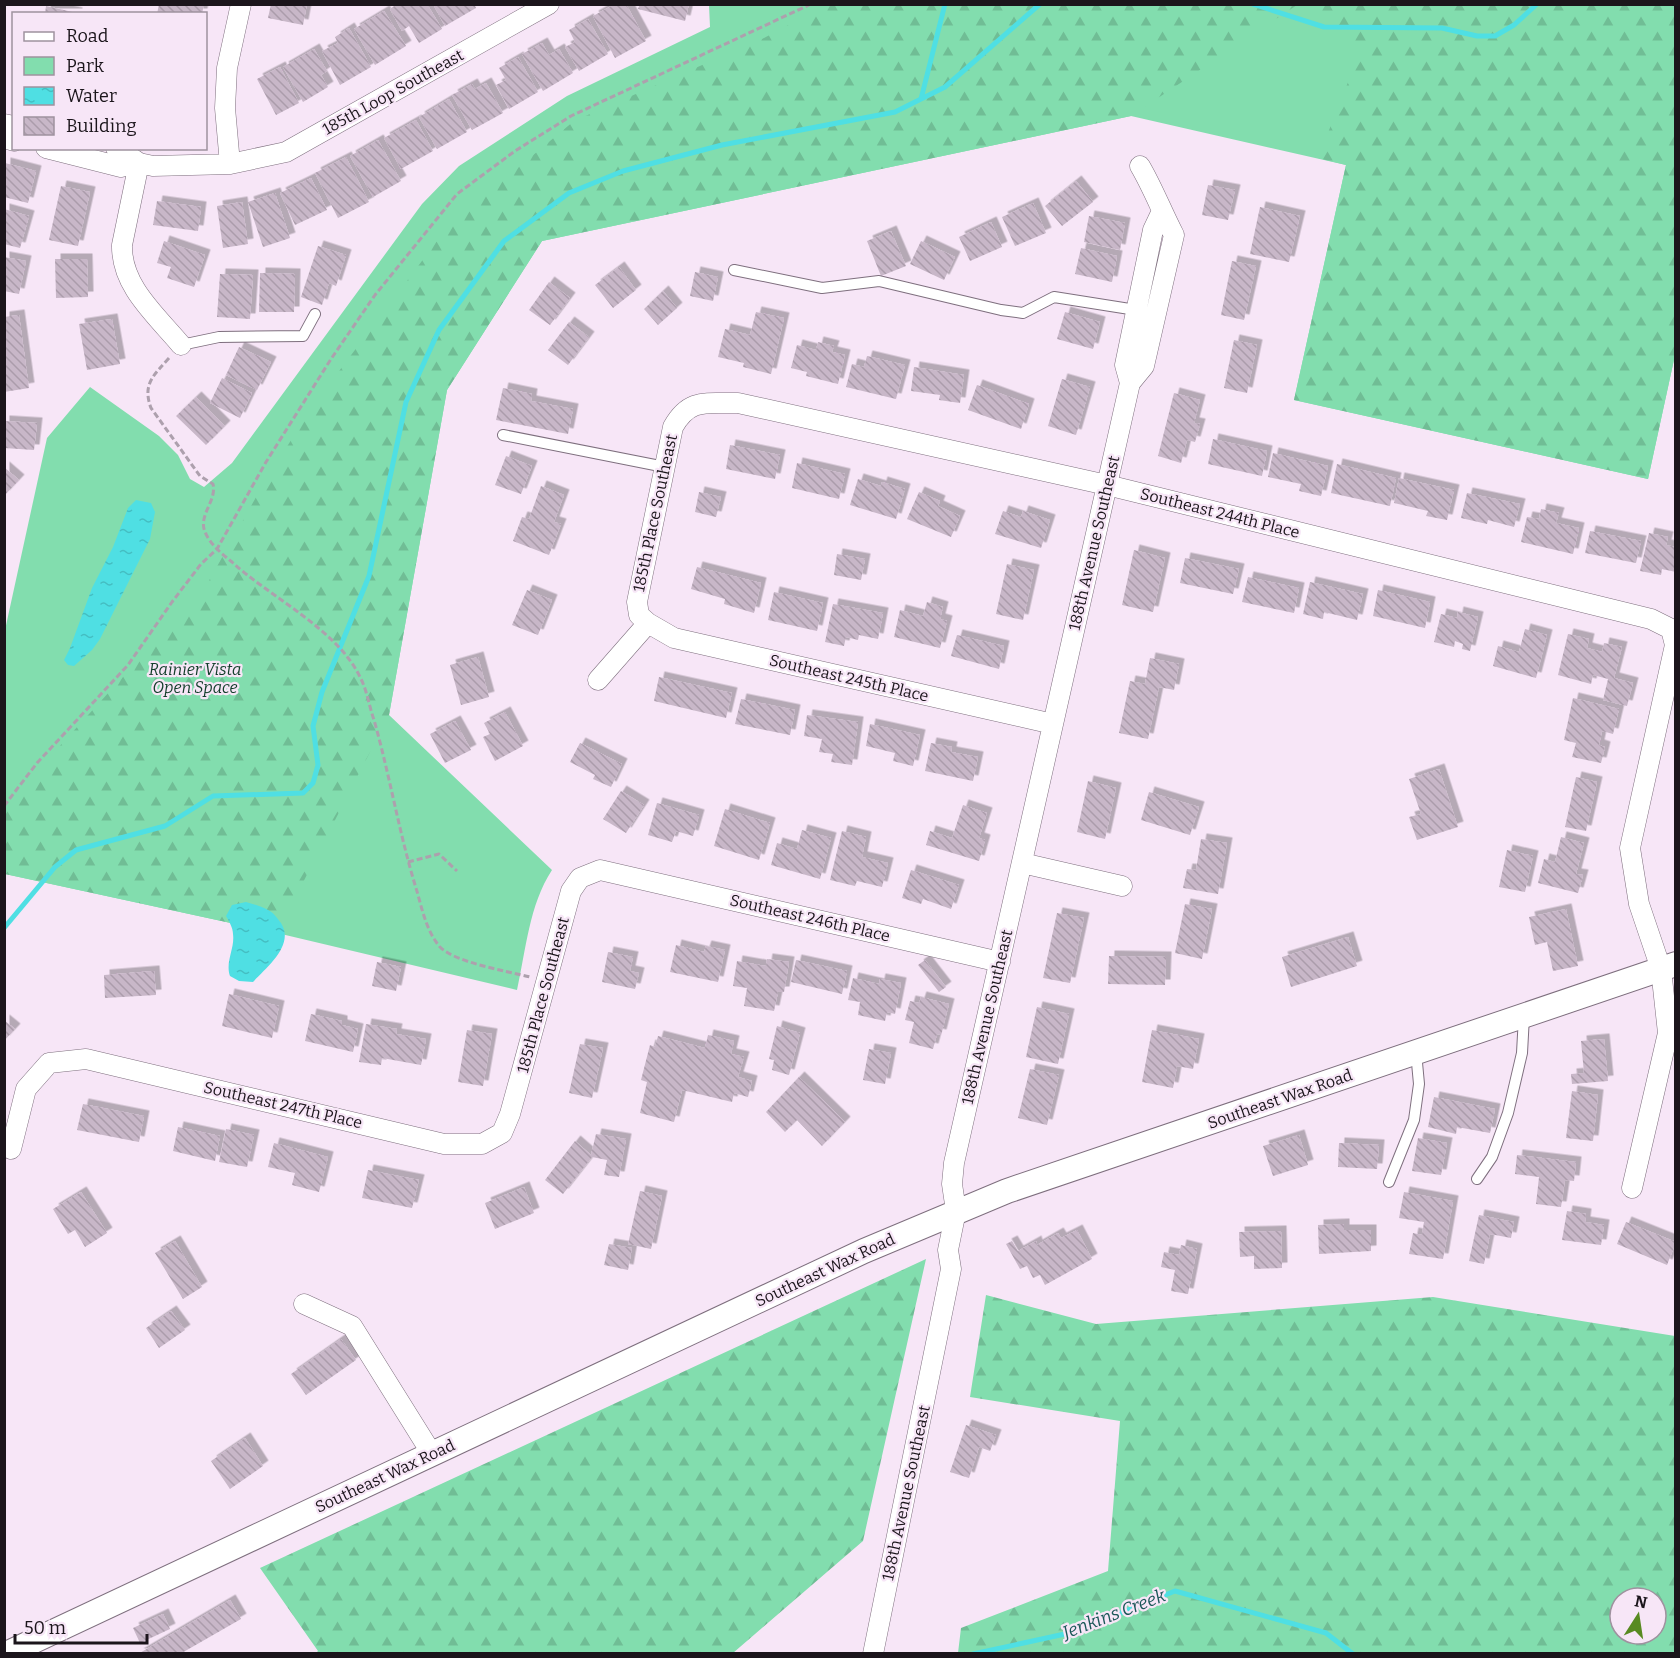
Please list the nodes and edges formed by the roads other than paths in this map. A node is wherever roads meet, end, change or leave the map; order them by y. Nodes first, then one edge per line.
1 (241, 4) edge
2 (549, 4) edge
3 (54, 150) edge
4 (120, 150) edge
5 (138, 163) junction
6 (230, 164) junction
7 (1140, 166) dead end
8 (1162, 212) junction
9 (734, 270) dead end
10 (1136, 310) junction
11 (315, 314) dead end
12 (181, 345) joint
13 (1130, 383) junction
14 (694, 404) joint
15 (503, 435) dead end
16 (665, 467) junction
17 (1107, 485) junction
18 (648, 623) junction
19 (598, 680) dead end
20 (1053, 724) junction
21 (1022, 863) junction
22 (621, 874) joint
23 (1122, 886) dead end
24 (1000, 962) junction
25 (1668, 966) edge
26 (1524, 1015) junction
27 (1416, 1052) junction
28 (482, 1144) joint
29 (11, 1149) dead end
30 (1477, 1179) dead end
31 (1389, 1182) dead end
32 (1632, 1188) dead end
33 (956, 1211) junction
34 (304, 1304) dead end
35 (432, 1454) junction
36 (6, 1653) edge
37 (873, 1653) edge

1 - 6 street
2 - 6 street, 185th Loop Southeast
3 - 5 street, 185th Loop Southeast
4 - 5 street
5 - 6 street, 185th Loop Southeast
5 - 12 street
7 - 8 street, 188th Avenue Southeast
8 - 10 street, 188th Avenue Southeast
8 - 13 street, 188th Avenue Southeast
9 - 10 lane
10 - 13 street, 188th Avenue Southeast
11 - 12 lane
13 - 17 street, 188th Avenue Southeast
14 - 16 street, 185th Place Southeast
14 - 17 street, Southeast 244th Place
15 - 16 lane
16 - 18 street, 185th Place Southeast
17 - 20 street, 188th Avenue Southeast
17 - 25 street, Southeast 244th Place
18 - 19 street
18 - 20 street, Southeast 245th Place
20 - 21 street, 188th Avenue Southeast
21 - 23 street
21 - 24 street, 188th Avenue Southeast
22 - 24 street, Southeast 246th Place
22 - 28 street, 185th Place Southeast
24 - 33 street, 188th Avenue Southeast
25 - 26 street, Southeast Wax Road
25 - 32 street
26 - 27 street, Southeast Wax Road
26 - 30 lane
27 - 31 lane
27 - 33 street, Southeast Wax Road
28 - 29 street, Southeast 247th Place
33 - 35 street, Southeast Wax Road
33 - 37 street, 188th Avenue Southeast
34 - 35 street
35 - 36 street, Southeast Wax Road

